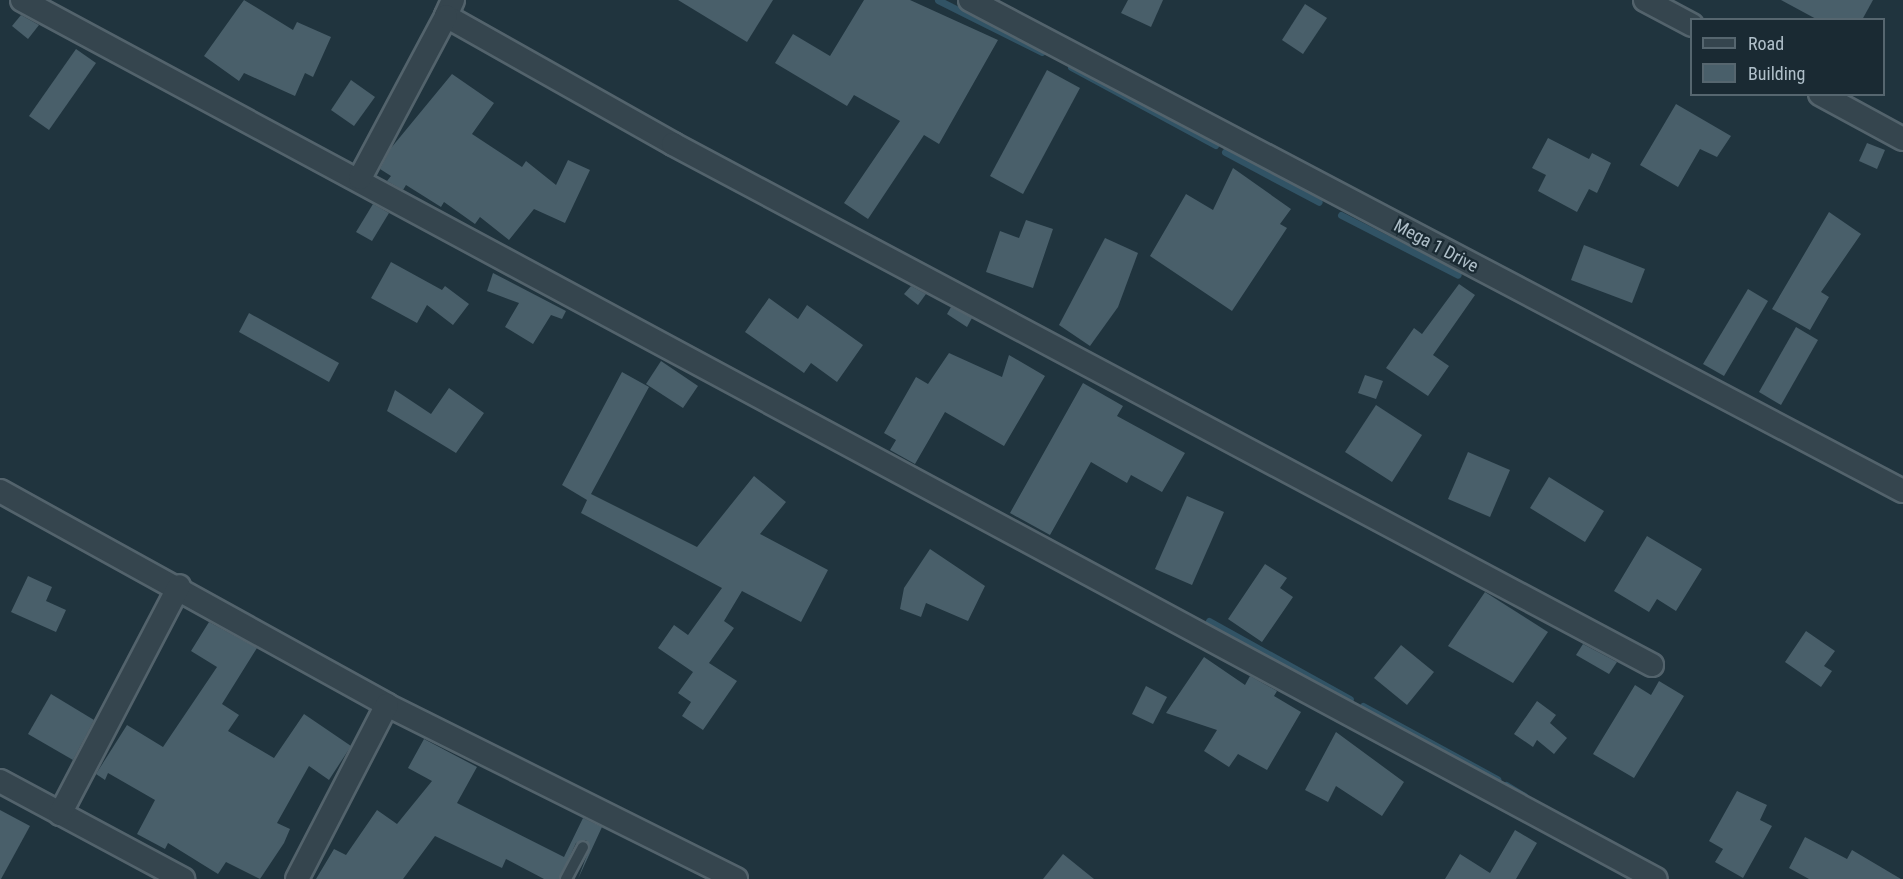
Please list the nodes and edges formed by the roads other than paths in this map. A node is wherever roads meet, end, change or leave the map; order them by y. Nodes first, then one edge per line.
1 (22, 0) edge
2 (970, 0) edge
3 (1645, 0) edge
4 (449, 8) edge
5 (1690, 24) edge
6 (1824, 96) edge
7 (1903, 139) edge
8 (360, 178) junction
9 (0, 491) edge
10 (1903, 491) edge
11 (179, 586) junction
12 (1652, 665) dead end
13 (387, 705) junction
14 (0, 782) edge
15 (60, 814) junction
16 (584, 847) dead end
17 (183, 879) edge
18 (297, 879) edge
19 (566, 879) edge
20 (736, 879) edge
21 (1656, 879) edge

1 - 8 street
2 - 10 street, Mega 1 Drive
3 - 5 street
4 - 8 street
4 - 12 street
6 - 7 street
8 - 21 street
9 - 11 street
11 - 13 street
11 - 15 street
13 - 18 street
13 - 20 street
14 - 15 street
15 - 17 street
16 - 19 lane

